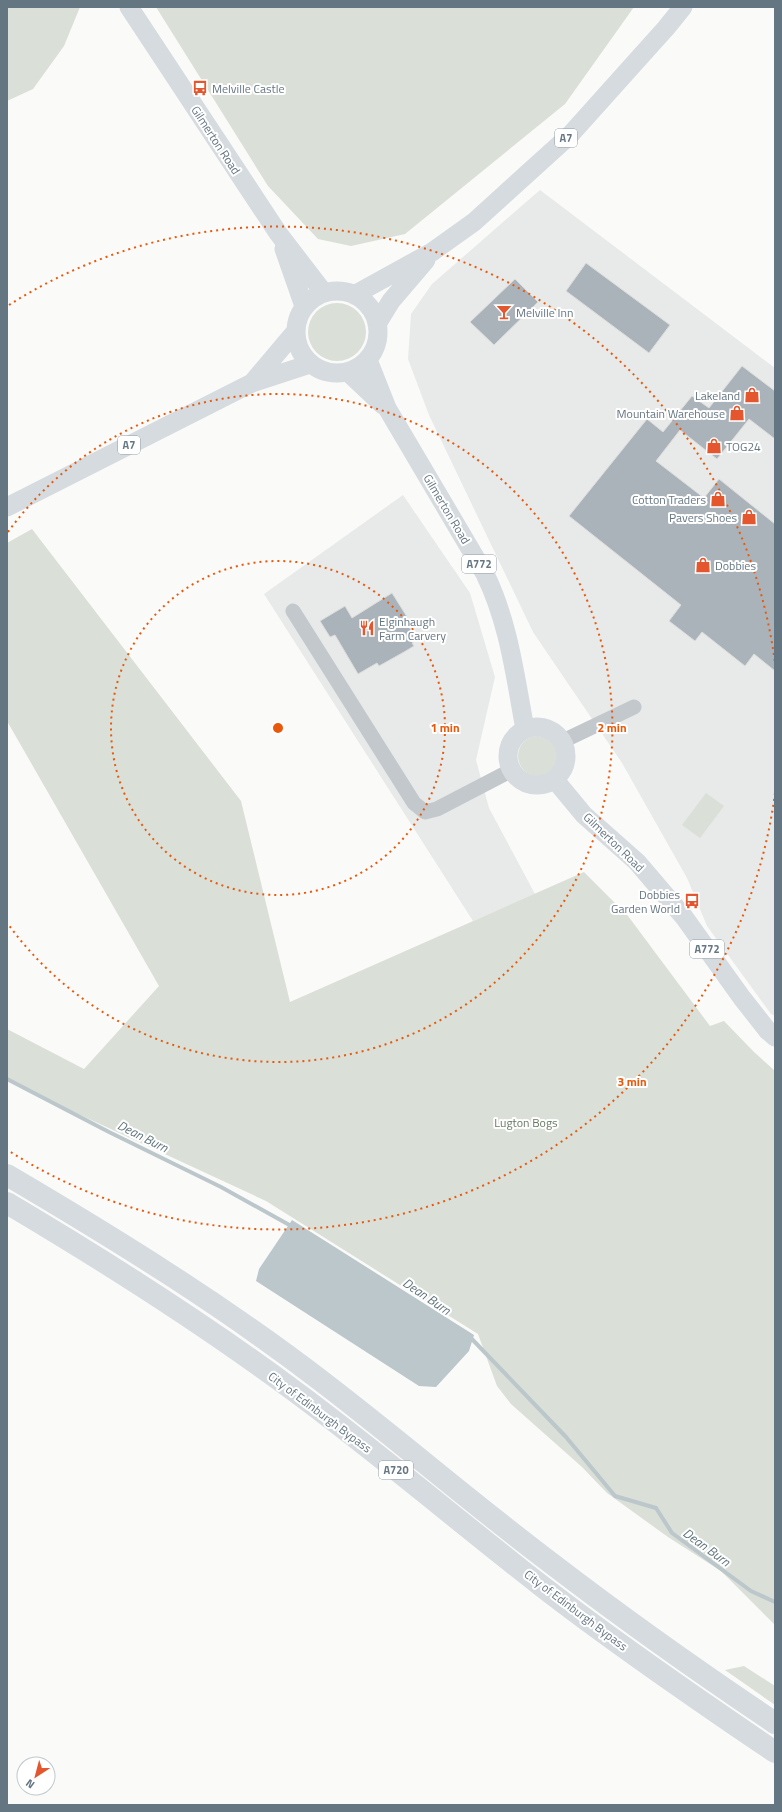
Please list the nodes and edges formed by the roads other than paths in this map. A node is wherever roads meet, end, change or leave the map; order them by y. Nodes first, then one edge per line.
1 (129, 7) edge
2 (683, 7) edge
3 (278, 233) junction
4 (432, 252) junction
5 (324, 292) junction
6 (354, 295) junction
7 (304, 306) junction
8 (377, 324) junction
9 (295, 332) junction
10 (368, 360) junction
11 (310, 364) junction
12 (348, 372) junction
13 (252, 383) junction
14 (388, 408) junction
15 (7, 507) edge
16 (293, 611) dead end
17 (634, 707) dead end
18 (525, 729) junction
19 (563, 741) junction
20 (512, 770) junction
21 (555, 780) junction
22 (775, 1037) edge
23 (7, 1175) edge
24 (7, 1203) edge
25 (775, 1723) edge
26 (775, 1752) edge

1 - 3 main road, Gilmerton Road
2 - 4 main road, A7
3 - 5 main road, Gilmerton Road
3 - 7 main road, Gilmerton Road
4 - 6 main road, A7
4 - 8 main road, A7
5 - 6 main road
5 - 7 main road
6 - 8 main road
7 - 9 main road
8 - 10 main road
9 - 11 main road
9 - 13 main road, A7
10 - 12 main road
10 - 14 main road, Gilmerton Road / A772
11 - 12 main road
11 - 13 main road, A7
12 - 14 main road, Gilmerton Road / A772
13 - 15 main road, A7
14 - 18 main road, Gilmerton Road / A772
16 - 20 street
17 - 19 street
18 - 19 main road
18 - 20 main road
19 - 21 main road
20 - 21 main road
21 - 22 main road, Gilmerton Road / A772
23 - 25 highway, City of Edinburgh Bypass / A720
24 - 26 highway, City of Edinburgh Bypass / A720

